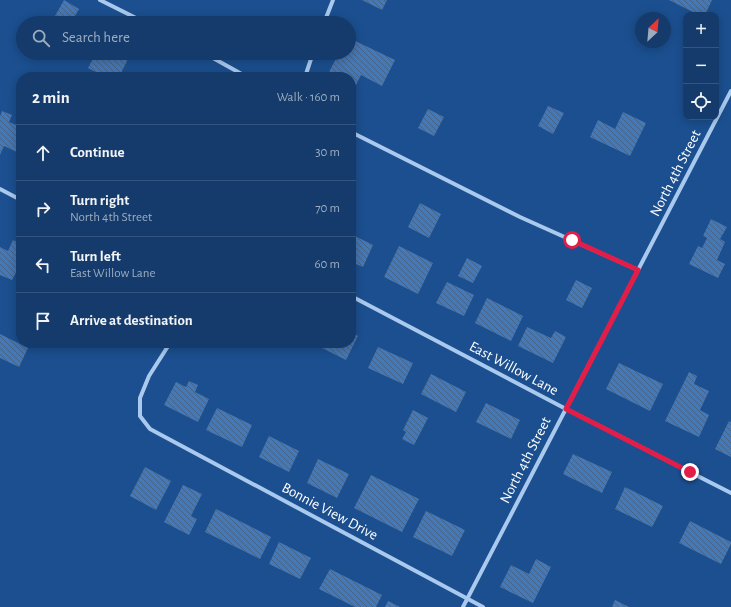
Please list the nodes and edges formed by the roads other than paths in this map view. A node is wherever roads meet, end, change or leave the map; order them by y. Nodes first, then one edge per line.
1 (100, 0) edge
2 (334, 0) edge
3 (132, 16) edge
4 (327, 16) edge
5 (217, 60) edge
6 (311, 60) edge
7 (238, 72) edge
8 (307, 72) edge
9 (731, 91) edge
10 (356, 135) edge
11 (0, 189) edge
12 (16, 197) edge
13 (638, 270) junction
14 (356, 299) edge
15 (167, 348) edge
16 (566, 409) junction
17 (731, 493) edge
18 (467, 599) junction
19 (463, 607) edge
20 (483, 607) edge

1 - 3 street
2 - 4 street
5 - 7 street
6 - 8 street
9 - 13 street, North 4th Street
10 - 13 street
11 - 12 street
13 - 16 street, North 4th Street
14 - 16 street, East Willow Lane
15 - 18 street, Bonnie View Drive
16 - 17 street, East Willow Lane
16 - 18 street, North 4th Street
18 - 19 street, North 4th Street
18 - 20 street, Bonnie View Drive

